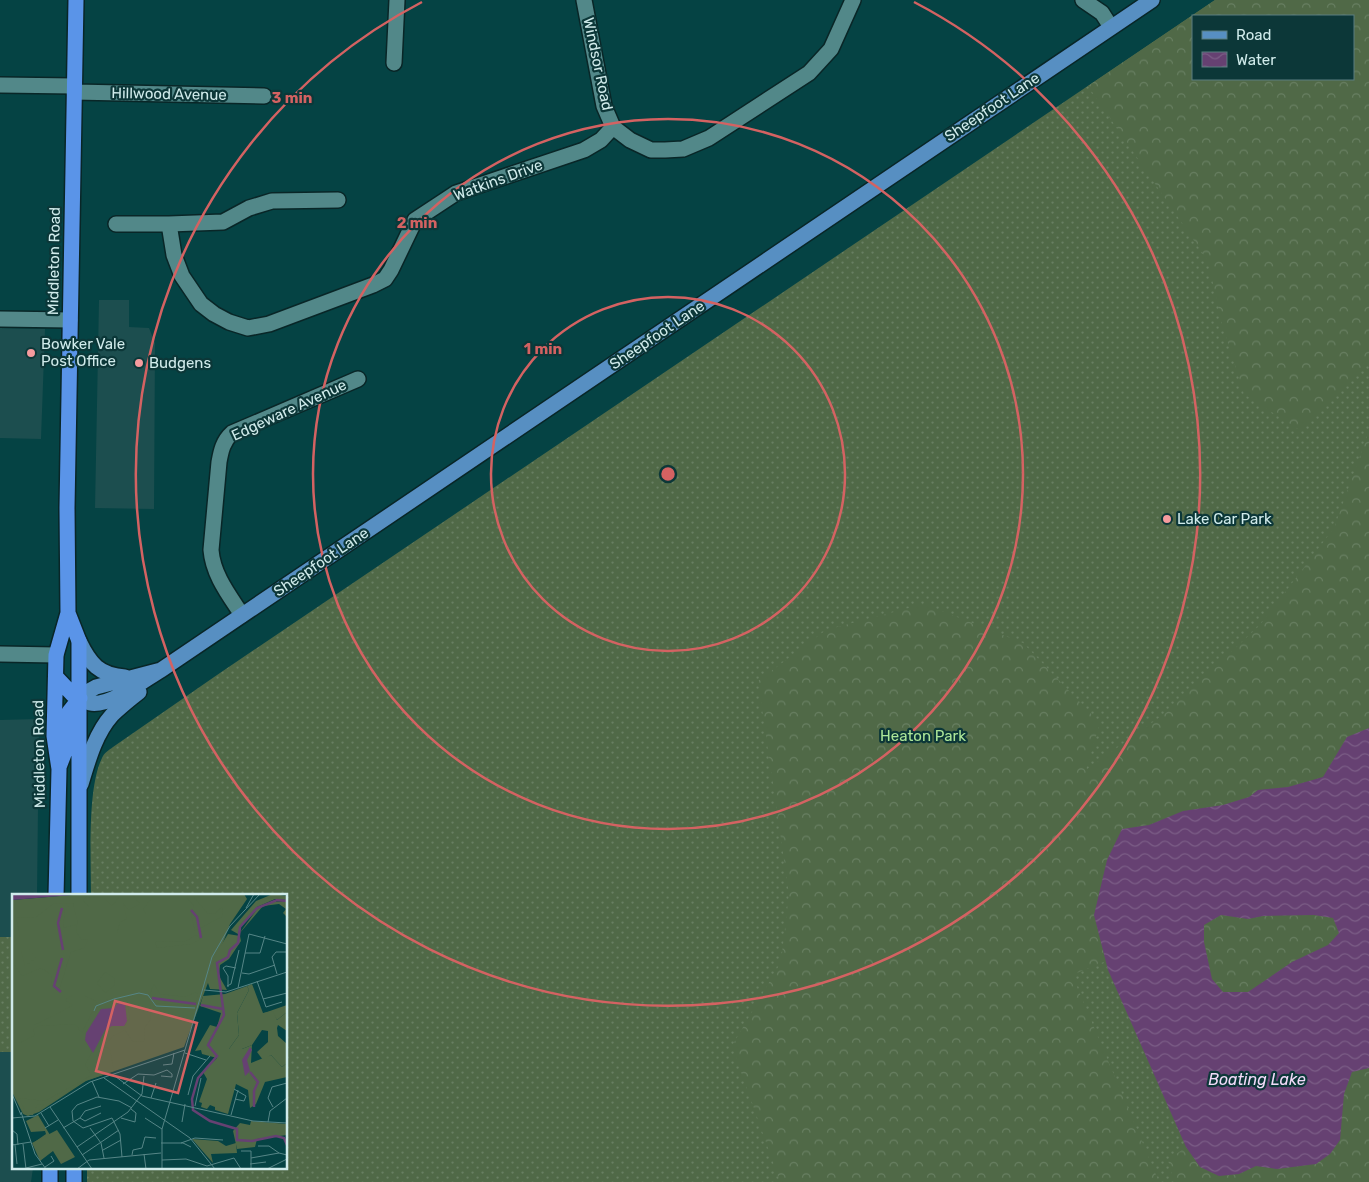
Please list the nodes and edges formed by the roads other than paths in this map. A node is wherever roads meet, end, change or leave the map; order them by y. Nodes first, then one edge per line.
1 (76, 0) edge
2 (397, 0) edge
3 (584, 0) edge
4 (853, 0) edge
5 (1083, 0) edge
6 (1152, 0) edge
7 (1112, 27) junction
8 (394, 62) dead end
9 (0, 85) edge
10 (74, 89) junction
11 (264, 96) dead end
12 (613, 127) junction
13 (338, 200) dead end
14 (116, 224) dead end
15 (169, 224) junction
16 (0, 319) edge
17 (70, 320) junction
18 (358, 379) dead end
19 (68, 613) junction
20 (242, 615) junction
21 (79, 641) junction
22 (0, 654) edge
23 (56, 655) junction
24 (161, 670) junction
25 (56, 677) junction
26 (129, 678) junction
27 (80, 698) junction
28 (58, 768) junction
29 (80, 787) junction
30 (56, 894) edge
31 (79, 894) edge

1 - 10 highway, Middleton Road
2 - 8 street
3 - 12 street, Windsor Road
4 - 12 street
5 - 7 street
6 - 7 main road, Sheepfoot Lane
7 - 20 main road, Sheepfoot Lane
9 - 10 street, Hillwood Avenue
10 - 11 street, Hillwood Avenue
10 - 17 highway, Middleton Road
12 - 15 street, Watkins Drive
13 - 15 street
14 - 15 street
16 - 17 street
17 - 19 highway, Middleton Road
18 - 20 street, Edgeware Avenue
19 - 21 highway, Middleton Road
19 - 23 highway, Middleton Road
20 - 24 main road, Sheepfoot Lane
21 - 26 main road
21 - 27 highway, Middleton Road
22 - 23 street
23 - 25 highway, Middleton Road
24 - 26 main road, Sheepfoot Lane
24 - 27 main road, Sheepfoot Lane
24 - 29 main road, Sheepfoot Lane
25 - 27 highway
25 - 28 highway, Middleton Road
26 - 27 main road, Sheepfoot Lane
27 - 28 highway
27 - 29 highway, Middleton Road
28 - 30 highway, Middleton Road
29 - 31 highway, Middleton Road

